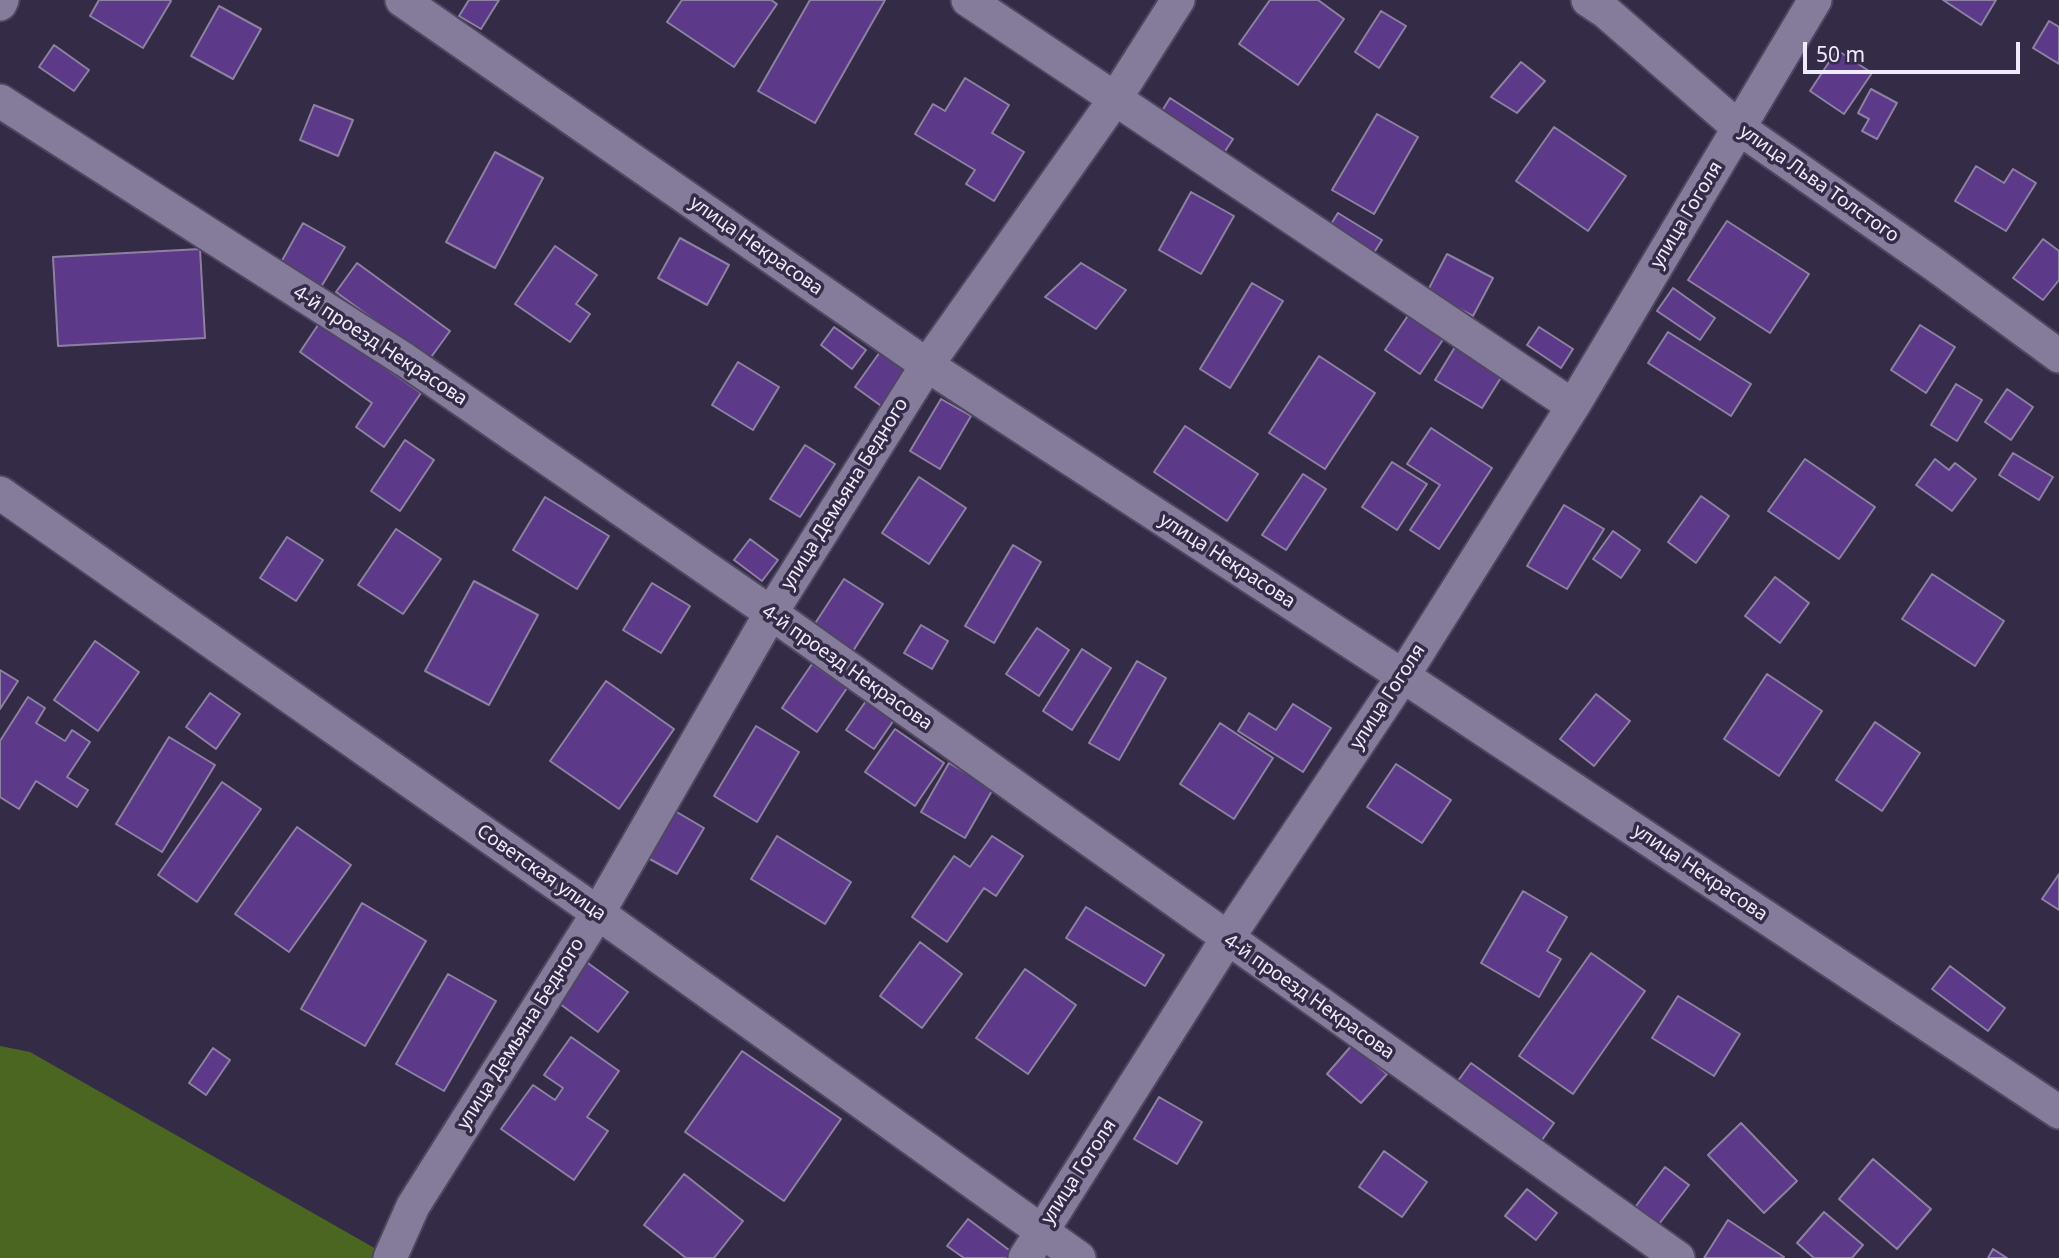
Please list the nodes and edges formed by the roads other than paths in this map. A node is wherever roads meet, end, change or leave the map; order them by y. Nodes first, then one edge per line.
1 (402, 0) edge
2 (968, 0) edge
3 (1178, 0) edge
4 (1588, 0) edge
5 (1815, 0) edge
6 (1115, 99) junction
7 (0, 101) edge
8 (1739, 128) junction
9 (2059, 356) edge
10 (927, 365) junction
11 (1573, 406) junction
12 (0, 493) edge
13 (771, 613) junction
14 (1403, 676) junction
15 (598, 913) junction
16 (1227, 939) junction
17 (2059, 1112) edge
18 (1033, 1245) edge
19 (390, 1258) edge
20 (1079, 1258) edge
21 (1678, 1258) edge

1 - 10 street, улица Некрасова
2 - 6 street
3 - 6 street, улица Демьяна Бедного
4 - 8 street, улица Льва Толстого
5 - 8 street, улица Гоголя
6 - 10 street, улица Демьяна Бедного
6 - 11 street
7 - 13 street, 4-й проезд Некрасова
8 - 9 street, улица Льва Толстого
8 - 11 street, улица Гоголя
10 - 13 street, улица Демьяна Бедного
10 - 14 street, улица Некрасова
11 - 14 street, улица Гоголя
12 - 15 street, Советская улица
13 - 15 street, улица Демьяна Бедного
13 - 16 street, 4-й проезд Некрасова
14 - 16 street, улица Гоголя
14 - 17 street, улица Некрасова
15 - 18 street, Советская улица
15 - 19 street, улица Демьяна Бедного
16 - 18 street, улица Гоголя
16 - 21 street, 4-й проезд Некрасова
18 - 20 street, Советская улица

